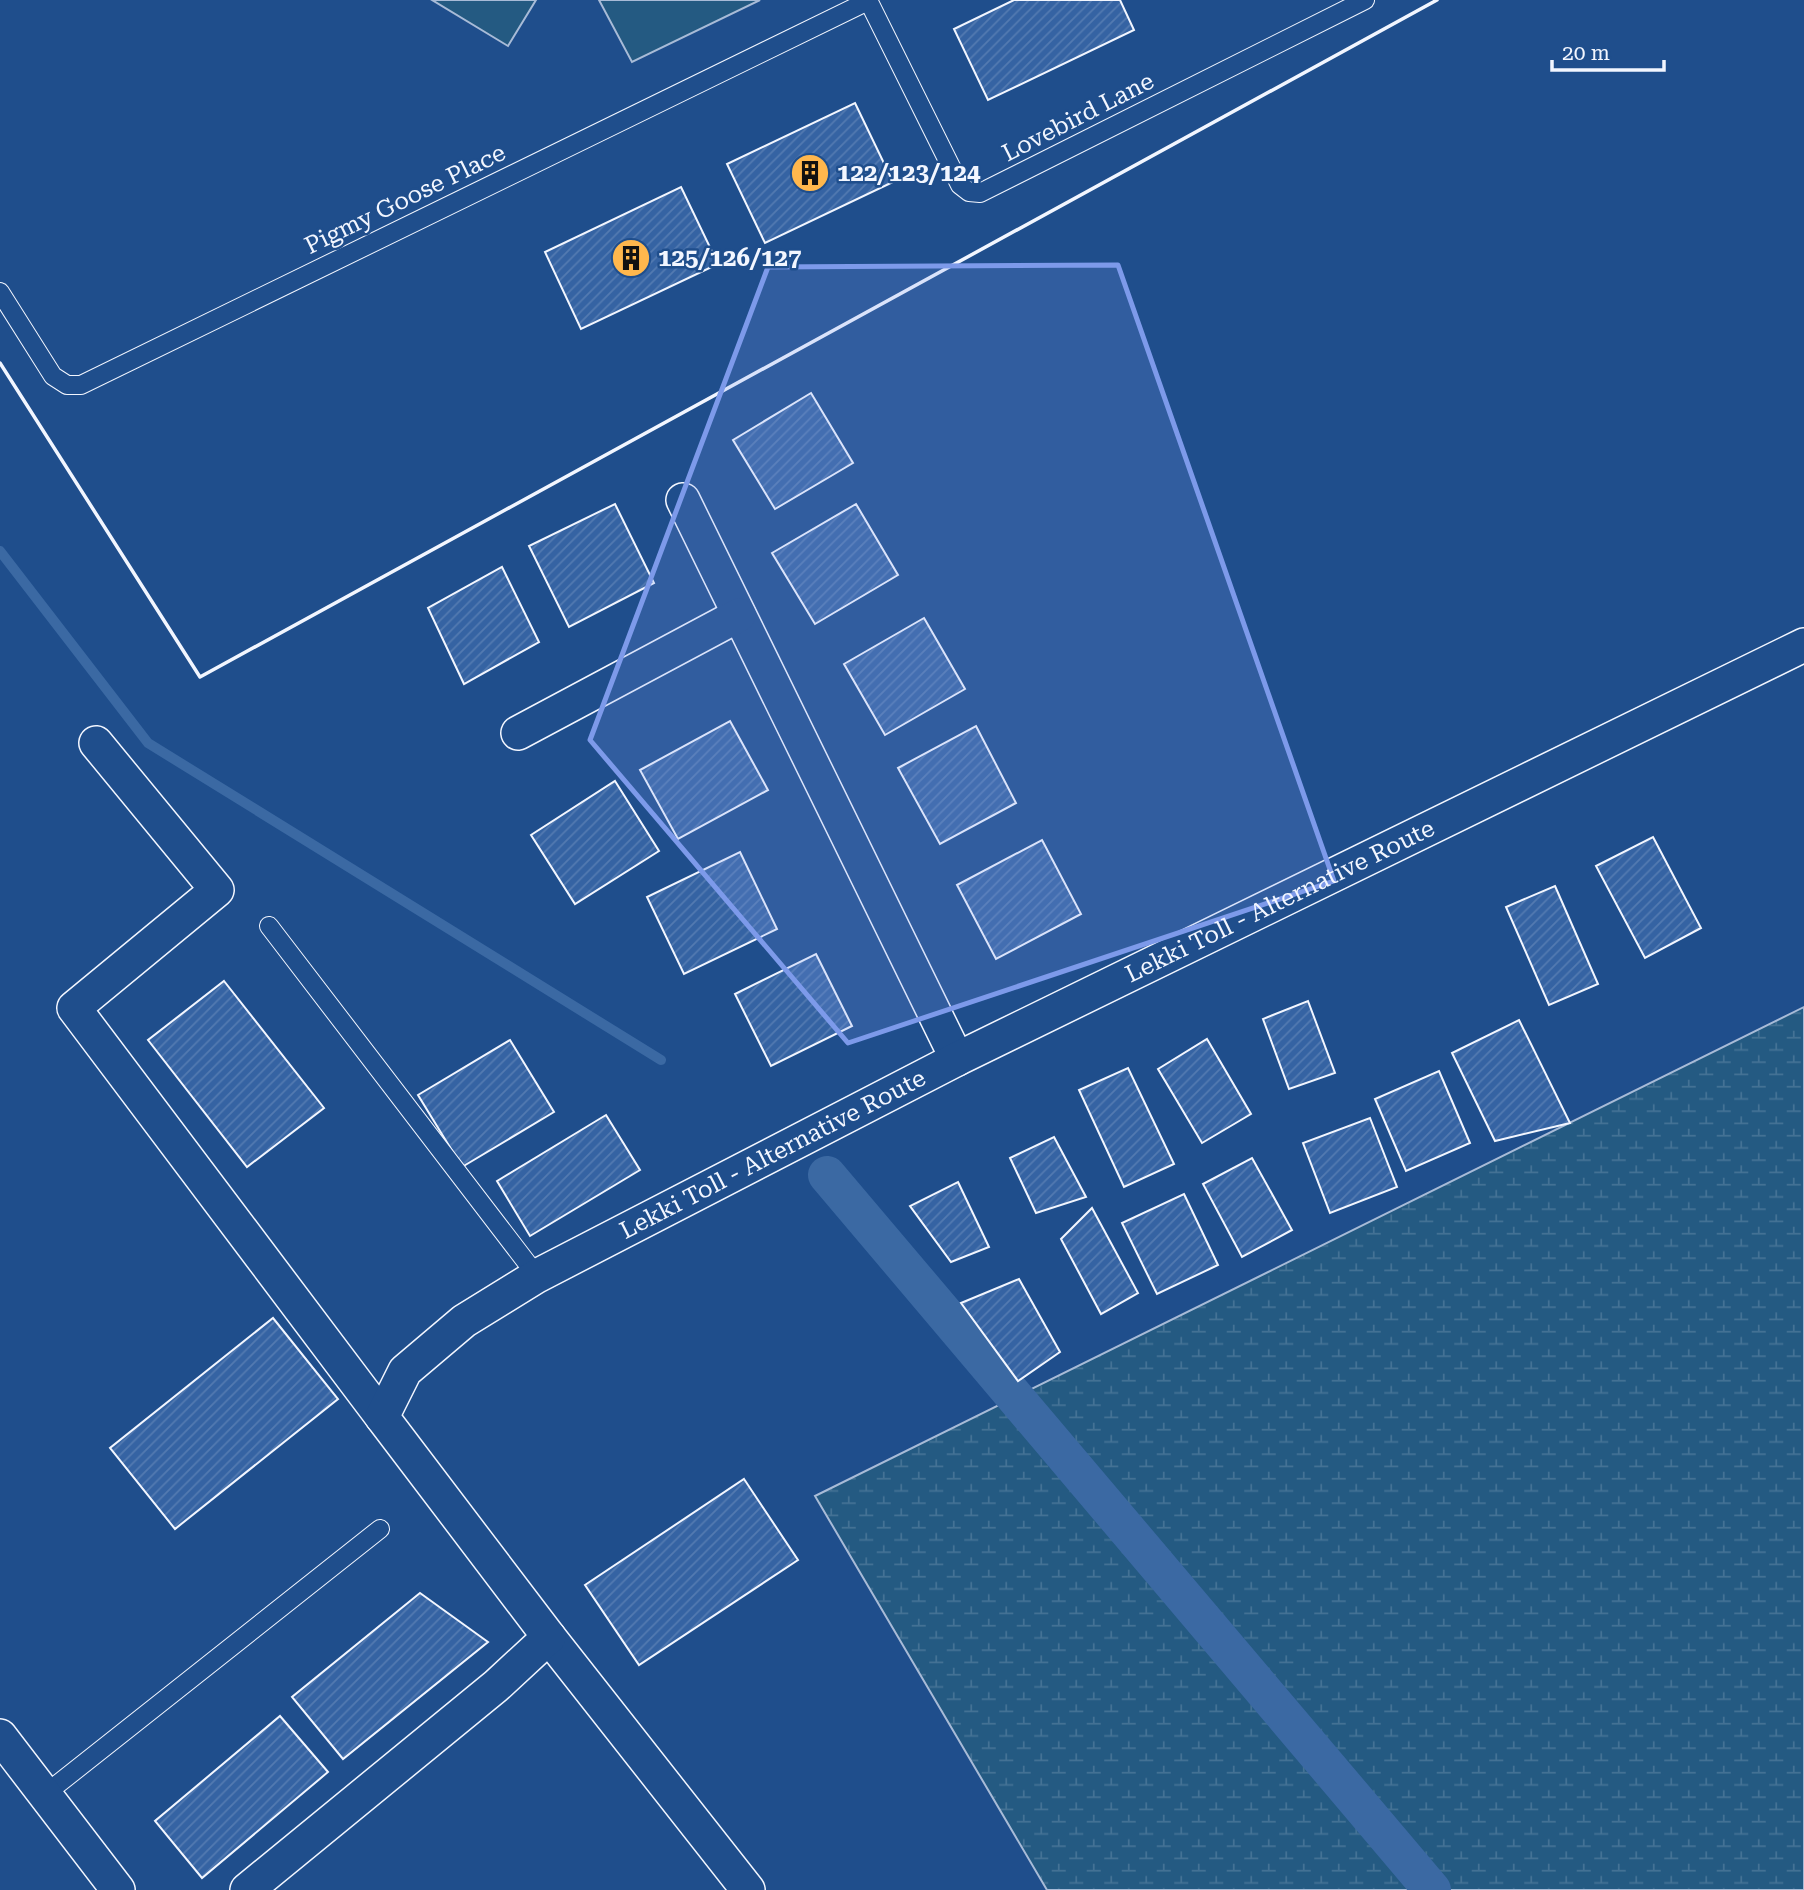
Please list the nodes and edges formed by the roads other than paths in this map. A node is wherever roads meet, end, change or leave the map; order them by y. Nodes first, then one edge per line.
1 (868, 0) edge
2 (1365, 0) edge
3 (0, 292) edge
4 (683, 500) dead end
5 (739, 615) junction
6 (1804, 645) edge
7 (518, 733) dead end
8 (96, 743) dead end
9 (269, 926) dead end
10 (957, 1059) junction
11 (537, 1276) junction
12 (382, 1417) junction
13 (380, 1529) dead end
14 (549, 1637) junction
15 (0, 1736) edge
16 (44, 1795) junction
17 (118, 1890) edge
18 (247, 1890) edge
19 (748, 1890) edge

1 - 2 lane, Lovebird Lane
1 - 3 lane, Pigmy Goose Place
4 - 5 street
5 - 7 street
5 - 10 street
6 - 10 street, Lekki Toll - Alternative Route
8 - 12 street
9 - 11 lane
10 - 11 street, Lekki Toll - Alternative Route
11 - 12 street, Lekki Toll - Alternative Route
12 - 14 street
13 - 16 lane
14 - 18 street
14 - 19 street
15 - 16 street
16 - 17 street

